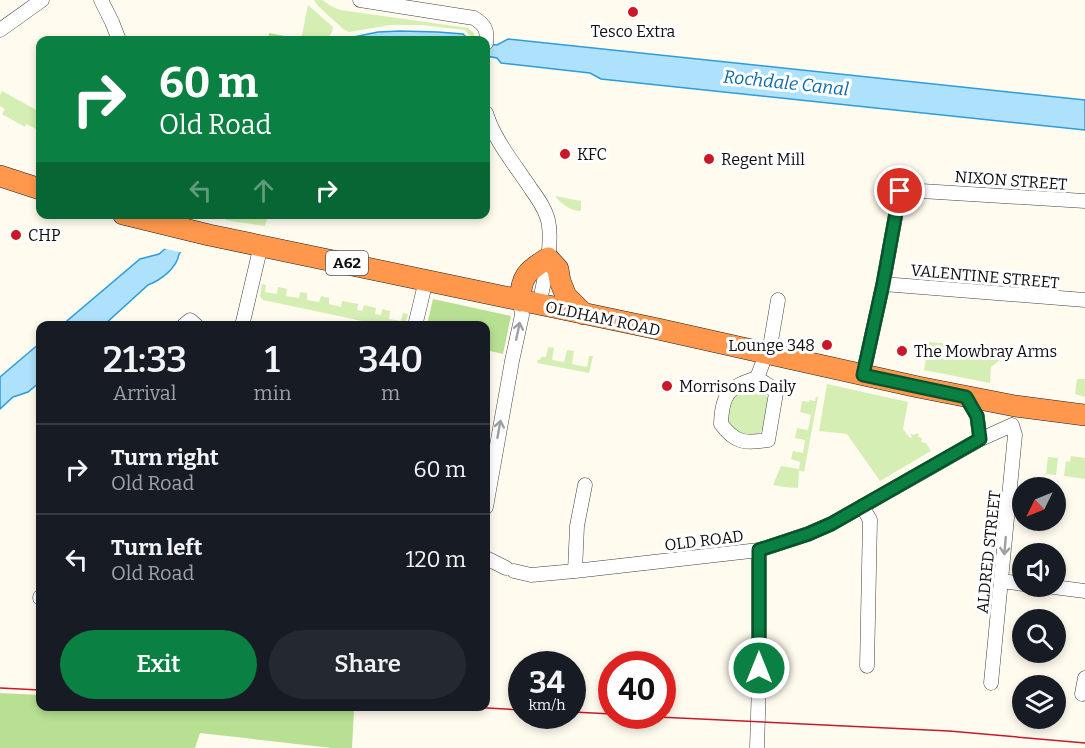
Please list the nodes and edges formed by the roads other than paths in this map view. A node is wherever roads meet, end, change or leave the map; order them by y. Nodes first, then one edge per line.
1 (42, 0) edge
2 (101, 0) edge
3 (360, 0) edge
4 (0, 30) edge
5 (117, 36) edge
6 (487, 36) edge
7 (490, 125) edge
8 (0, 176) edge
9 (36, 188) edge
10 (1085, 201) edge
11 (143, 219) edge
12 (261, 245) junction
13 (548, 258) junction
14 (426, 280) junction
15 (883, 284) junction
16 (778, 300) dead end
17 (1085, 300) edge
18 (530, 303) junction
19 (584, 314) junction
20 (243, 321) edge
21 (416, 321) edge
22 (765, 354) junction
23 (863, 375) junction
24 (757, 378) junction
25 (966, 397) junction
26 (1085, 415) edge
27 (1014, 416) junction
28 (980, 439) junction
29 (490, 485) edge
30 (585, 485) dead end
31 (862, 506) junction
32 (759, 550) junction
33 (490, 560) edge
34 (575, 572) junction
35 (1002, 581) junction
36 (1012, 582) edge
37 (1066, 589) edge
38 (1085, 591) edge
39 (867, 666) dead end
40 (1085, 678) edge
41 (991, 683) dead end
42 (1082, 694) dead end
43 (757, 748) edge

1 - 4 street
2 - 5 street
3 - 6 street
7 - 13 street
8 - 9 highway
10 - 15 street, NIXON STREET
11 - 12 highway, OLDHAM ROAD / A62
12 - 14 highway, OLDHAM ROAD / A62
12 - 20 street
13 - 18 highway
13 - 19 highway
14 - 18 highway, OLDHAM ROAD / A62
14 - 21 street
15 - 17 street, VALENTINE STREET
15 - 23 street
16 - 22 street
18 - 19 highway, OLDHAM ROAD / A62
29 -> 18 street
19 - 22 highway, OLDHAM ROAD / A62
22 - 23 highway, OLDHAM ROAD / A62
22 - 24 street
23 - 25 highway, OLDHAM ROAD / A62
24 - 24 street
25 - 27 highway, OLDHAM ROAD / A62
25 - 28 street
26 - 27 highway, OLDHAM ROAD / A62
27 - 28 street, OLD ROAD
27 -> 35 street, ALDRED STREET
28 - 31 street, OLD ROAD
30 - 34 street
31 - 32 street, OLD ROAD
31 - 39 street
32 - 34 street, OLD ROAD
32 - 43 street
33 - 34 street, OLD ROAD
35 - 36 street
35 - 41 street, ALDRED STREET
37 - 38 street
40 - 42 street

